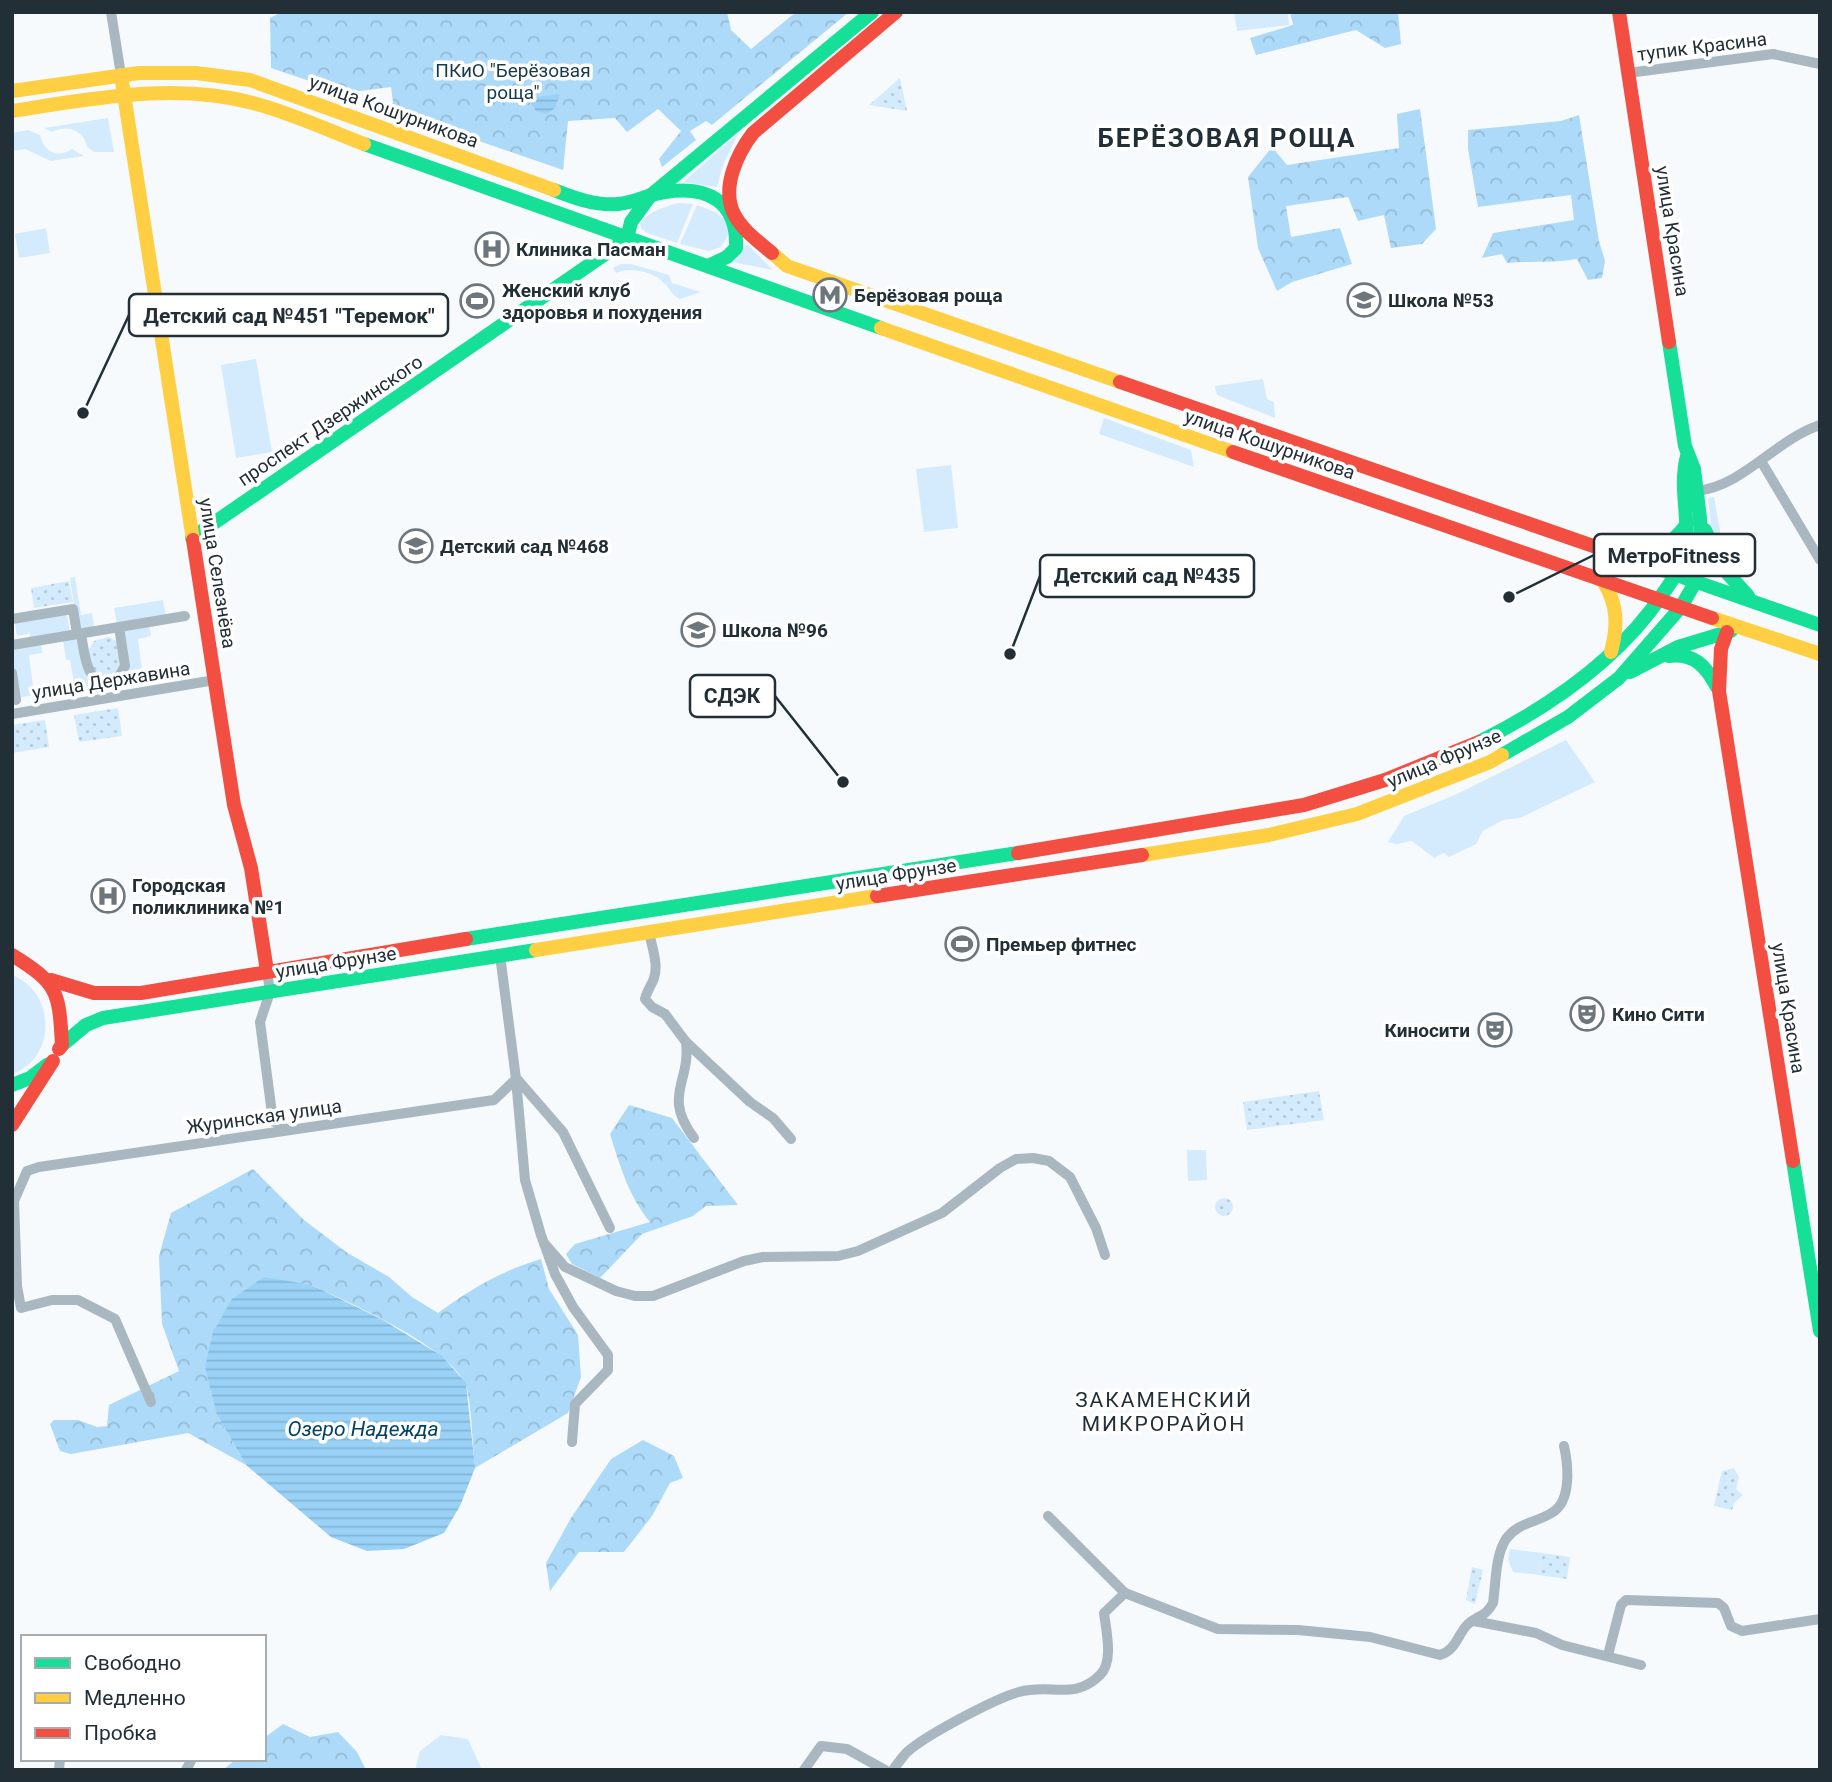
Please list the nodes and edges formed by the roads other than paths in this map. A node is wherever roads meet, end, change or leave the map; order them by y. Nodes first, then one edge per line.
1 (111, 12) edge
2 (872, 12) edge
3 (896, 12) edge
4 (1619, 12) edge
5 (1820, 64) edge
6 (1629, 73) junction
7 (121, 75) junction
8 (12, 91) edge
9 (124, 95) junction
10 (12, 111) edge
11 (650, 195) junction
12 (733, 213) junction
13 (627, 239) junction
14 (708, 266) junction
15 (1820, 425) edge
16 (1687, 456) junction
17 (1761, 461) junction
18 (1697, 491) junction
19 (1694, 521) junction
20 (192, 538) junction
21 (1622, 555) junction
22 (1820, 560) edge
23 (1677, 574) junction
24 (1603, 581) junction
25 (1696, 581) junction
26 (1658, 599) junction
27 (1754, 601) junction
28 (1681, 607) junction
29 (185, 616) dead end
30 (12, 619) edge
31 (1820, 625) edge
32 (119, 627) junction
33 (1752, 630) junction
34 (1727, 632) junction
35 (79, 634) junction
36 (12, 645) edge
37 (1611, 654) junction
38 (1820, 654) edge
39 (1657, 658) junction
40 (12, 673) edge
41 (1619, 678) junction
42 (215, 680) junction
43 (1719, 691) junction
44 (16, 700) dead end
45 (12, 714) edge
46 (1002, 856) junction
47 (906, 871) junction
48 (1006, 877) junction
49 (910, 892) junction
50 (649, 931) junction
51 (12, 955) edge
52 (500, 955) junction
53 (267, 971) junction
54 (51, 980) junction
55 (270, 992) junction
56 (686, 1042) junction
57 (62, 1045) junction
58 (53, 1061) junction
59 (516, 1079) junction
60 (12, 1084) edge
61 (12, 1125) edge
62 (288, 1130) junction
63 (694, 1138) dead end
64 (791, 1139) dead end
65 (610, 1228) dead end
66 (544, 1243) junction
67 (1105, 1255) dead end
68 (1820, 1331) edge
69 (151, 1402) dead end
70 (572, 1443) dead end
71 (1564, 1446) dead end
72 (1048, 1516) dead end
73 (1125, 1593) junction
74 (1820, 1619) edge
75 (1474, 1620) junction
76 (1608, 1655) junction
77 (1641, 1665) dead end
78 (804, 1770) edge
79 (885, 1770) edge
80 (893, 1770) edge

1 - 7 street, улица Селезнёва
2 - 11 main road
3 - 12 main road
4 - 6 main road, улица Красина
5 - 6 street, тупик Красина
6 - 16 main road, улица Красина
7 - 8 main road, улица Кошурникова
7 - 9 main road, улица Селезнёва
7 - 11 main road, улица Кошурникова
9 - 10 main road
9 - 13 main road
9 - 20 main road, улица Селезнёва
11 - 12 main road, улица Кошурникова
11 - 13 main road
12 - 14 main road
12 - 21 main road, улица Кошурникова
13 - 14 main road, улица Кошурникова
13 - 20 main road, проспект Дзержинского
14 - 24 main road, улица Кошурникова
15 - 17 street
16 - 18 main road, улица Красина
16 - 19 main road, улица Красина
17 - 18 street
17 - 22 street
18 - 19 main road, улица Красина
19 - 21 main road
19 - 23 main road, улица Красина
19 - 25 main road, улица Красина
19 - 27 main road
20 - 42 main road, улица Селезнёва
21 - 23 main road, улица Кошурникова
23 - 25 main road, улица Кошурникова
23 - 26 main road, улица Фрунзе
24 - 26 main road, улица Кошурникова
24 - 37 main road
25 - 27 main road, улица Кошурникова
25 - 28 main road, улица Фрунзе
26 - 28 main road, улица Кошурникова
26 - 37 main road, улица Фрунзе
27 - 31 main road, улица Кошурникова
28 - 33 main road, улица Кошурникова
28 - 41 main road, улица Фрунзе
29 - 32 street
30 - 35 street
32 - 35 street
32 - 35 street
33 - 34 main road
33 - 38 main road, улица Кошурникова
34 - 39 main road
34 - 43 main road, улица Красина
35 - 36 street
37 - 46 main road, улица Фрунзе
39 - 41 main road
39 - 43 main road, улица Красина
40 - 44 street
41 - 48 main road, улица Фрунзе
42 - 45 street, улица Державина
42 - 53 main road, улица Селезнёва
43 - 68 main road, улица Красина
46 - 47 main road, улица Фрунзе
46 - 48 main road
47 - 49 main road
47 - 53 main road, улица Фрунзе
48 - 49 main road, улица Фрунзе
49 - 50 main road, улица Фрунзе
50 - 52 main road, улица Фрунзе
50 - 56 street
51 - 54 main road, улица Фрунзе
52 - 55 main road, улица Фрунзе
52 - 59 street
53 - 54 main road, улица Фрунзе
53 - 55 street, улица Селезнёва
54 - 57 main road
55 - 57 main road, улица Фрунзе
55 - 62 street, улица Селезнёва
56 - 63 street
56 - 64 street
57 - 58 main road
58 - 60 main road
58 - 61 main road
59 - 62 street, Журинская улица
59 - 65 street
59 - 66 street
62 - 69 street, Журинская улица
66 - 67 street
66 - 70 street
71 - 75 street
72 - 73 street
73 - 75 street
73 - 80 street
74 - 76 street
75 - 76 street
76 - 77 street
78 - 79 street

